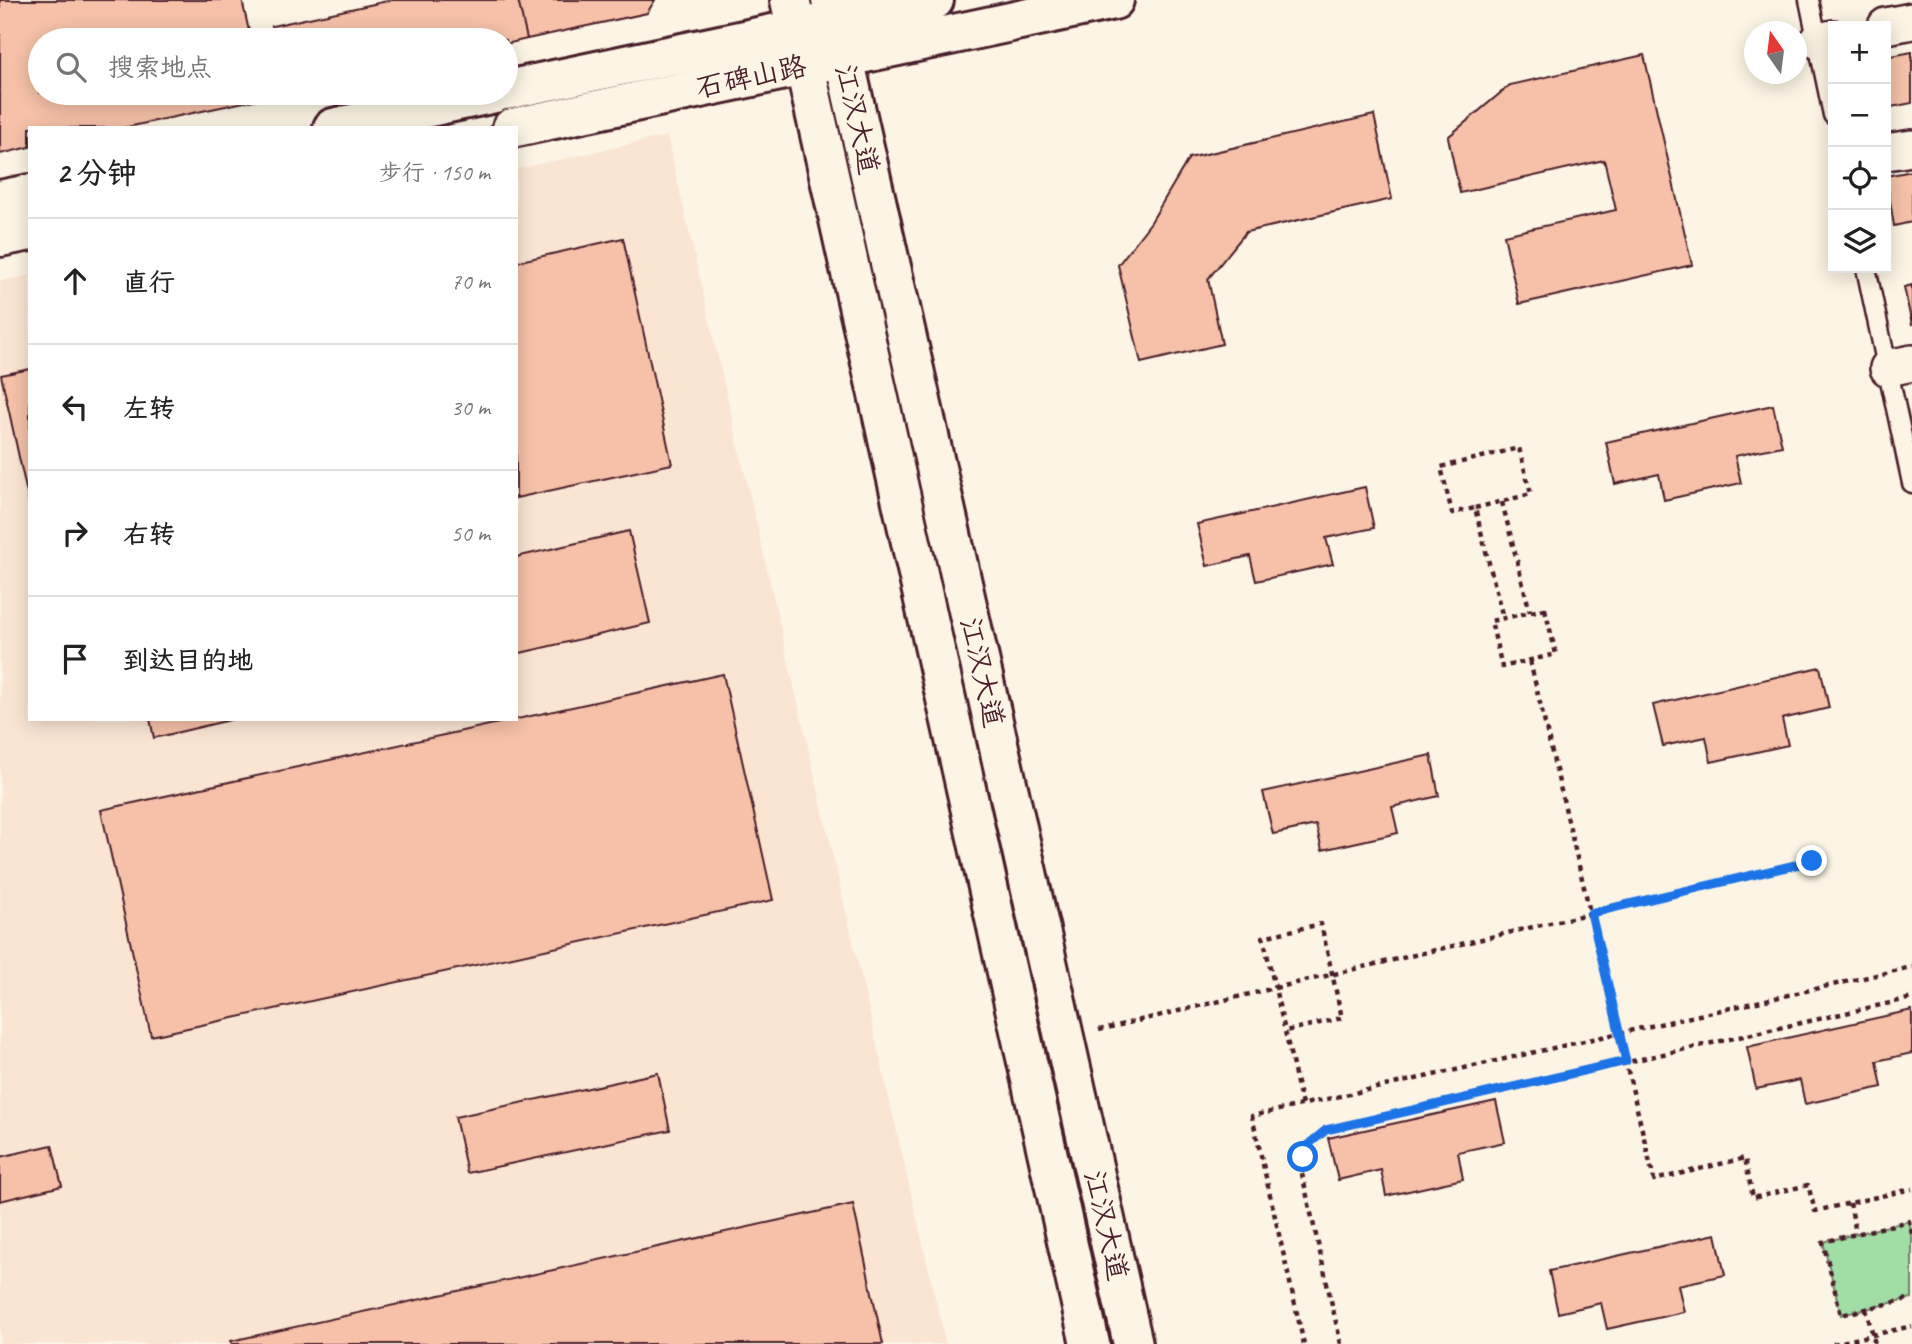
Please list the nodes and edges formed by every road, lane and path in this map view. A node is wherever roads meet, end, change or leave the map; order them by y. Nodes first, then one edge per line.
1 (934, 0) edge
2 (1114, 0) edge
3 (1809, 0) edge
4 (834, 10) edge
5 (793, 14) edge
6 (1912, 21) edge
7 (1891, 25) edge
8 (1826, 39) edge
9 (844, 57) junction
10 (805, 65) junction
11 (1830, 84) edge
12 (518, 87) edge
13 (439, 105) edge
14 (342, 126) edge
15 (518, 127) edge
16 (1912, 148) edge
17 (1891, 151) edge
18 (28, 194) edge
19 (0, 200) edge
20 (28, 231) edge
21 (0, 237) edge
22 (1868, 273) edge
23 (1900, 366) edge
24 (1912, 483) edge
25 (1502, 502) junction
26 (1475, 508) junction
27 (1530, 612) junction
28 (1503, 618) junction
29 (1530, 661) junction
30 (1812, 861) dead end
31 (1591, 913) junction
32 (1912, 967) edge
33 (1332, 974) junction
34 (1275, 988) junction
35 (1912, 998) edge
36 (1096, 1031) dead end
37 (1285, 1031) junction
38 (1620, 1033) junction
39 (1626, 1061) junction
40 (1302, 1105) junction
41 (1912, 1189) edge
42 (1850, 1203) junction
43 (1856, 1233) junction
44 (1912, 1234) edge
45 (1912, 1298) edge
46 (1866, 1309) junction
47 (1912, 1326) edge
48 (1873, 1335) junction
49 (1090, 1344) edge
50 (1133, 1344) edge
51 (1304, 1344) edge
52 (1340, 1344) edge
53 (1833, 1344) edge
54 (1875, 1344) edge

1 - 4 main road
2 - 9 main road, 石碑山路
3 - 8 lane
4 - 5 main road
4 - 9 main road, 江汉大道
5 - 10 main road, 江汉大道
5 - 12 main road
6 - 7 street
8 - 11 lane
9 - 10 main road, 石碑山路
9 - 50 main road, 江汉大道
10 - 15 main road, 石碑山路
10 - 49 main road, 江汉大道
13 - 14 main road
16 - 17 street
18 - 19 main road
20 - 21 main road
22 - 23 lane
23 - 24 lane
25 - 26 path
25 - 26 path
25 - 27 path
26 - 28 path
27 - 28 path
27 - 29 path
28 - 29 path
29 - 31 path
30 - 31 path
31 - 33 path
31 - 38 path
32 - 38 path
33 - 34 path
33 - 34 path
33 - 37 path
34 - 36 path
34 - 37 path
35 - 39 path
37 - 40 path
38 - 39 path
38 - 40 path
39 - 42 path
39 - 52 path
40 - 51 path
41 - 42 path
42 - 43 path
43 - 44 path
43 - 46 path
45 - 46 path
46 - 48 path
47 - 48 path
48 - 53 path
48 - 54 path

